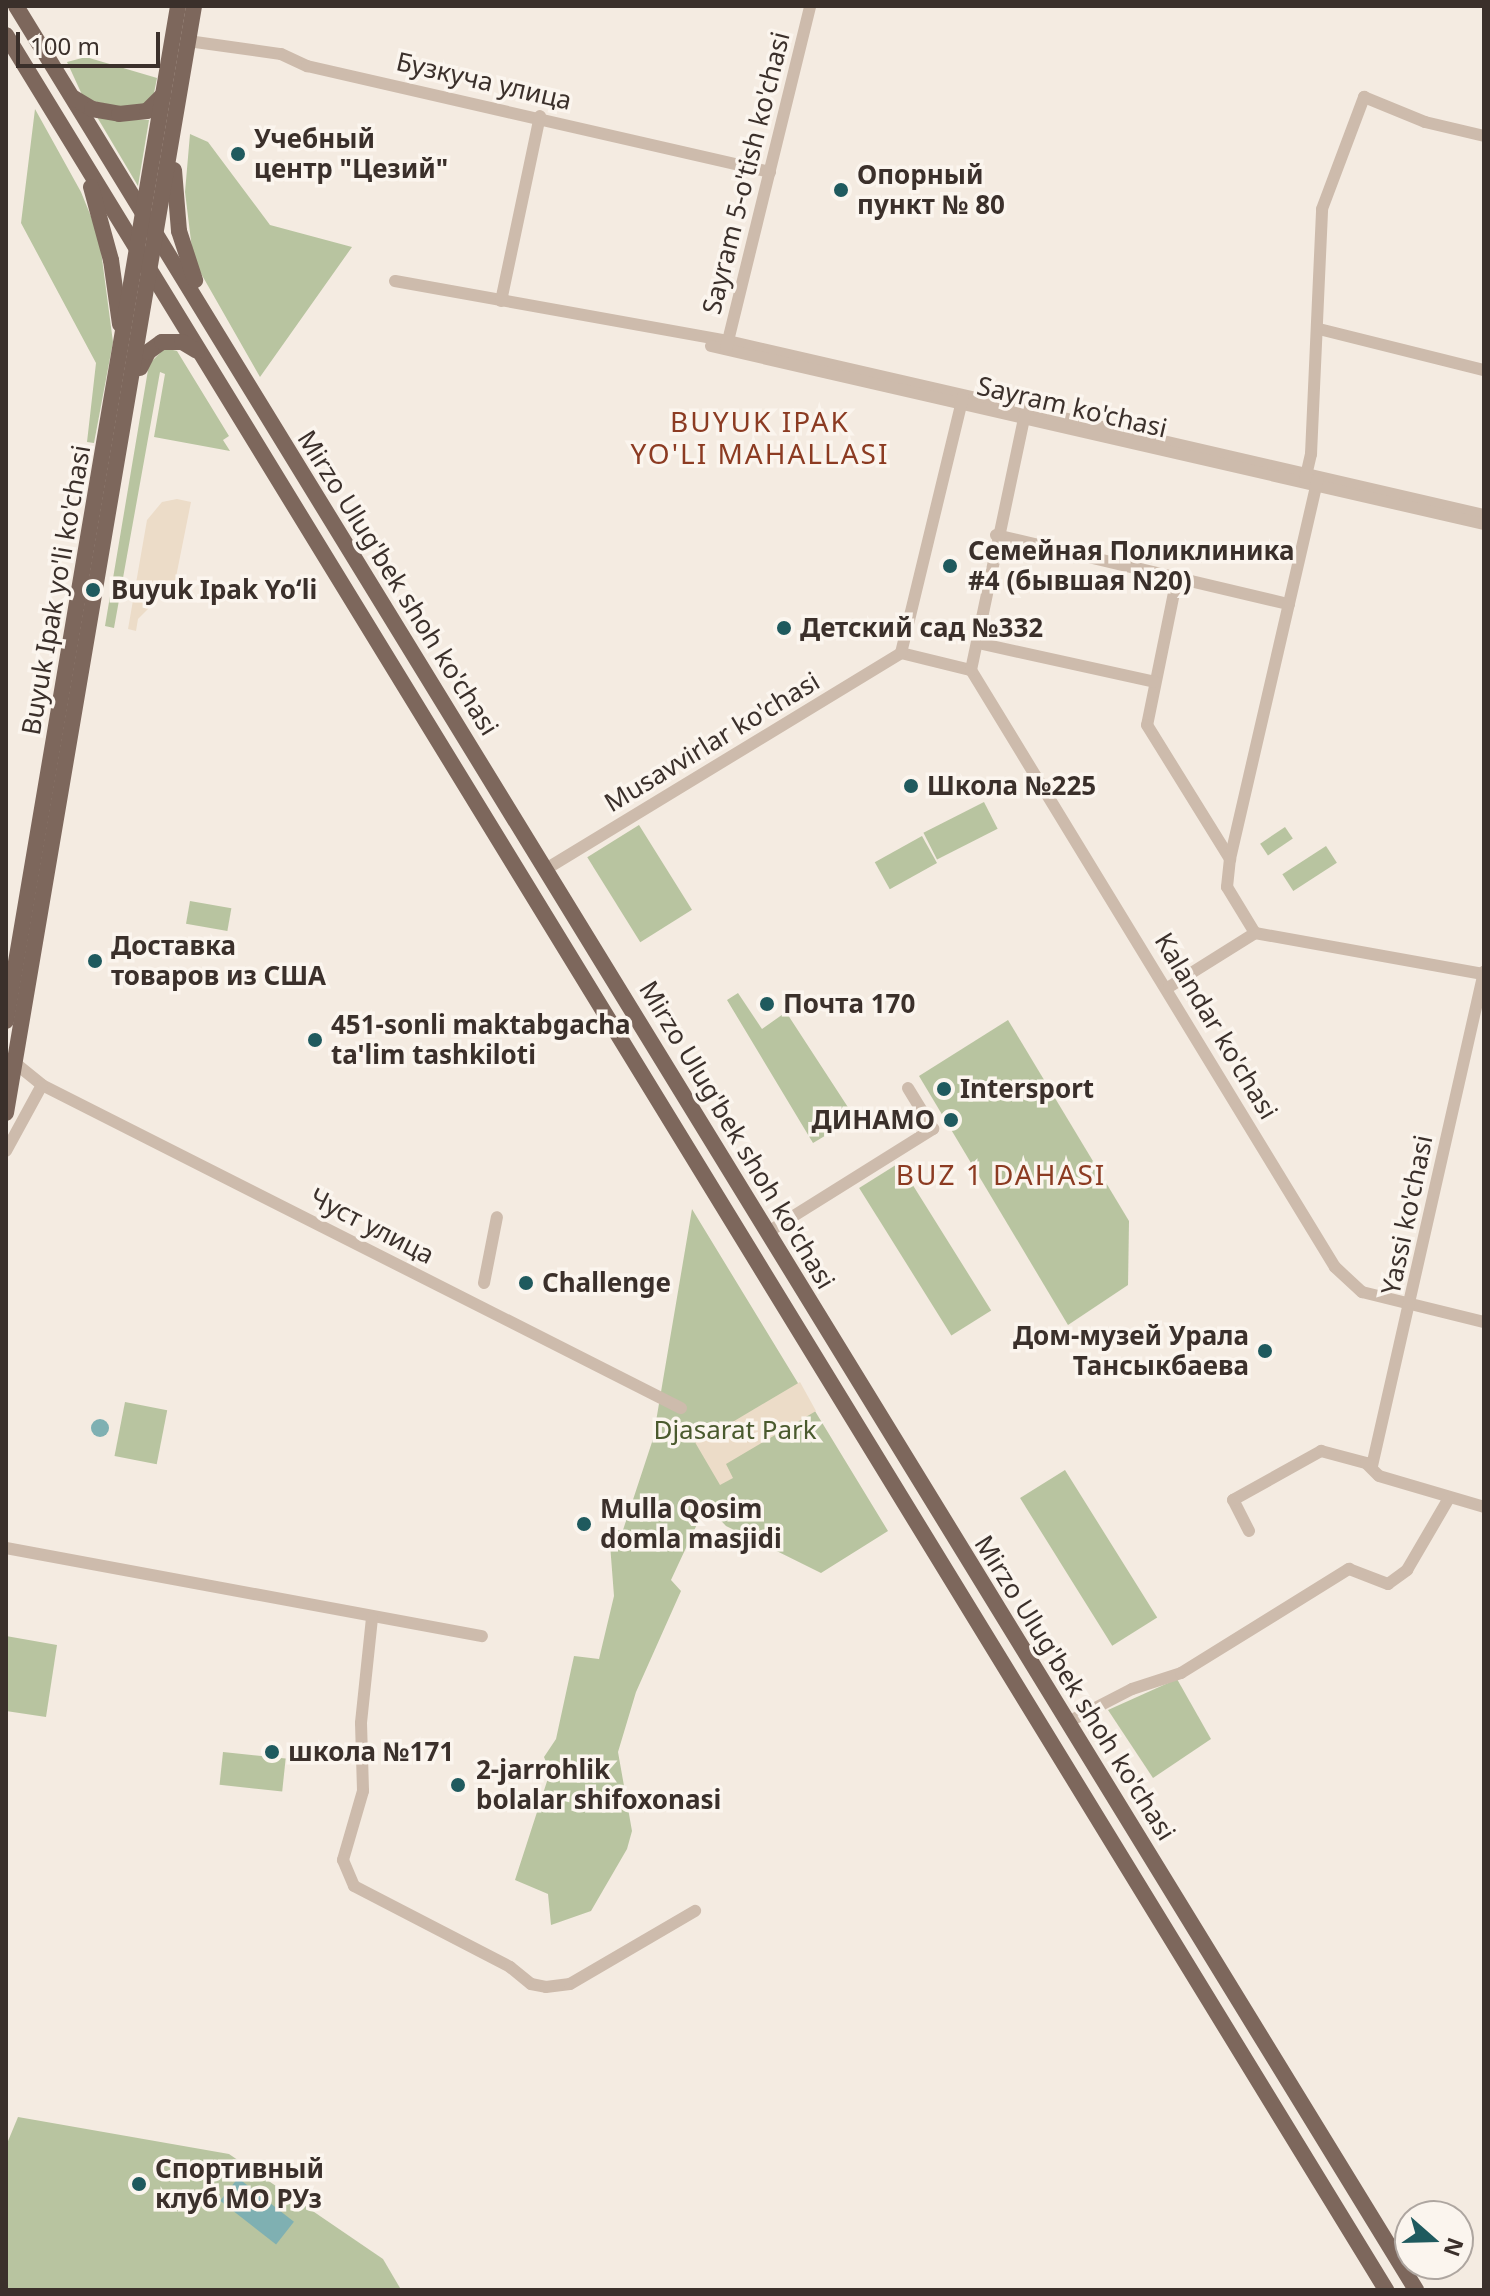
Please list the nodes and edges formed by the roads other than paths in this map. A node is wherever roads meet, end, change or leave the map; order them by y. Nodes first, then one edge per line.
1 (16, 6) edge
2 (178, 6) edge
3 (194, 6) edge
4 (810, 6) edge
5 (823, 6) edge
6 (6, 35) edge
7 (188, 41) junction
8 (163, 94) junction
9 (71, 95) junction
10 (540, 116) junction
11 (1484, 136) edge
12 (172, 144) junction
13 (82, 159) junction
14 (770, 172) junction
15 (144, 214) junction
16 (157, 235) junction
17 (138, 251) junction
18 (151, 272) junction
19 (395, 281) dead end
20 (501, 301) junction
21 (1319, 329) junction
22 (123, 344) junction
23 (727, 346) junction
24 (204, 358) junction
25 (1484, 370) edge
26 (132, 392) junction
27 (962, 400) junction
28 (1024, 414) junction
29 (284, 443) junction
30 (1311, 480) junction
31 (1484, 515) edge
32 (1484, 524) edge
33 (996, 535) junction
34 (1177, 578) junction
35 (89, 587) junction
36 (1289, 604) junction
37 (978, 643) junction
38 (901, 653) junction
39 (971, 670) junction
40 (1155, 682) junction
41 (1230, 859) junction
42 (546, 869) junction
43 (585, 933) junction
44 (1255, 933) junction
45 (563, 945) junction
46 (1484, 976) edge
47 (1169, 987) junction
48 (6, 1021) edge
49 (13, 1050) edge
50 (42, 1085) junction
51 (908, 1088) dead end
52 (6, 1113) edge
53 (6, 1151) edge
54 (497, 1217) dead end
55 (768, 1232) junction
56 (484, 1283) dead end
57 (1410, 1303) junction
58 (1484, 1322) edge
59 (681, 1408) dead end
60 (1372, 1466) junction
61 (1449, 1498) junction
62 (1484, 1507) edge
63 (1249, 1531) dead end
64 (6, 1548) edge
65 (372, 1618) junction
66 (482, 1636) dead end
67 (1068, 1722) junction
68 (1082, 1745) junction
69 (1061, 1758) junction
70 (695, 1911) dead end
71 (1386, 2290) edge
72 (1416, 2290) edge

1 - 9 main road, Mirzo Ulug'bek shoh ko'chasi
2 - 8 main road, Buyuk Ipak yo'li ko'chasi
3 - 7 main road
4 - 5 street
4 - 14 street, Sayram 5-o'tish ko'chasi
6 - 13 main road, Mirzo Ulug'bek shoh ko'chasi
7 - 10 street, Бузкуча улица
7 - 12 main road
8 - 9 main road
8 - 15 main road, Buyuk Ipak yo'li ko'chasi
9 - 15 main road, Mirzo Ulug'bek shoh ko'chasi
10 - 14 street, Бузкуча улица
10 - 20 street
11 - 21 street
12 - 16 main road
12 - 29 main road
13 - 17 main road, Mirzo Ulug'bek shoh ko'chasi
13 - 22 main road
14 - 23 street, Sayram 5-o'tish ko'chasi
15 - 16 main road, Mirzo Ulug'bek shoh ko'chasi
15 - 17 main road, Buyuk Ipak yo'li ko'chasi
16 - 18 main road
16 - 29 main road, Mirzo Ulug'bek shoh ko'chasi
17 - 18 main road, Mirzo Ulug'bek shoh ko'chasi
17 - 22 main road, Buyuk Ipak yo'li ko'chasi
18 - 24 main road, Mirzo Ulug'bek shoh ko'chasi
18 - 26 main road
19 - 20 street, Sayram ko'chasi
20 - 23 street, Sayram ko'chasi
21 - 25 street
21 - 30 street
22 - 35 main road, Buyuk Ipak yo'li ko'chasi
23 - 27 street, Sayram ko'chasi
24 - 26 main road
24 - 45 main road, Mirzo Ulug'bek shoh ko'chasi
26 - 35 main road, Buyuk Ipak yo'li ko'chasi
27 - 28 street, Sayram ko'chasi
27 - 38 street
28 - 30 street, Sayram ko'chasi
28 - 33 street
29 - 42 main road, Mirzo Ulug'bek shoh ko'chasi
30 - 31 street, Sayram ko'chasi
30 - 32 street, Sayram ko'chasi
30 - 36 street
33 - 34 street
33 - 37 street
34 - 36 street
34 - 40 street
35 - 48 main road, Buyuk Ipak yo'li ko'chasi
35 - 49 main road, Buyuk Ipak yo'li ko'chasi
36 - 41 street
37 - 39 street
37 - 40 street
38 - 39 street
38 - 42 street, Musavvirlar ko'chasi
39 - 47 street, Kalandar ko'chasi
40 - 41 street
41 - 44 street
42 - 43 main road, Mirzo Ulug'bek shoh ko'chasi
43 - 45 main road
43 - 55 main road, Mirzo Ulug'bek shoh ko'chasi
44 - 46 street
44 - 47 street
45 - 69 main road, Mirzo Ulug'bek shoh ko'chasi
46 - 57 street, Yassi ko'chasi
47 - 57 street, Kalandar ko'chasi
49 - 50 street, Чуст улица
49 - 52 main road
50 - 53 street
50 - 59 street, Чуст улица
51 - 55 street
54 - 56 street
55 - 67 main road, Mirzo Ulug'bek shoh ko'chasi
57 - 58 street, Kalandar ko'chasi
57 - 60 street, Yassi ko'chasi
60 - 61 street
60 - 63 street
61 - 62 street
61 - 67 street
64 - 65 street
65 - 66 street
65 - 70 street
67 - 68 main road, Mirzo Ulug'bek shoh ko'chasi
68 - 69 main road
68 - 72 main road, Mirzo Ulug'bek shoh ko'chasi
69 - 71 main road, Mirzo Ulug'bek shoh ko'chasi

